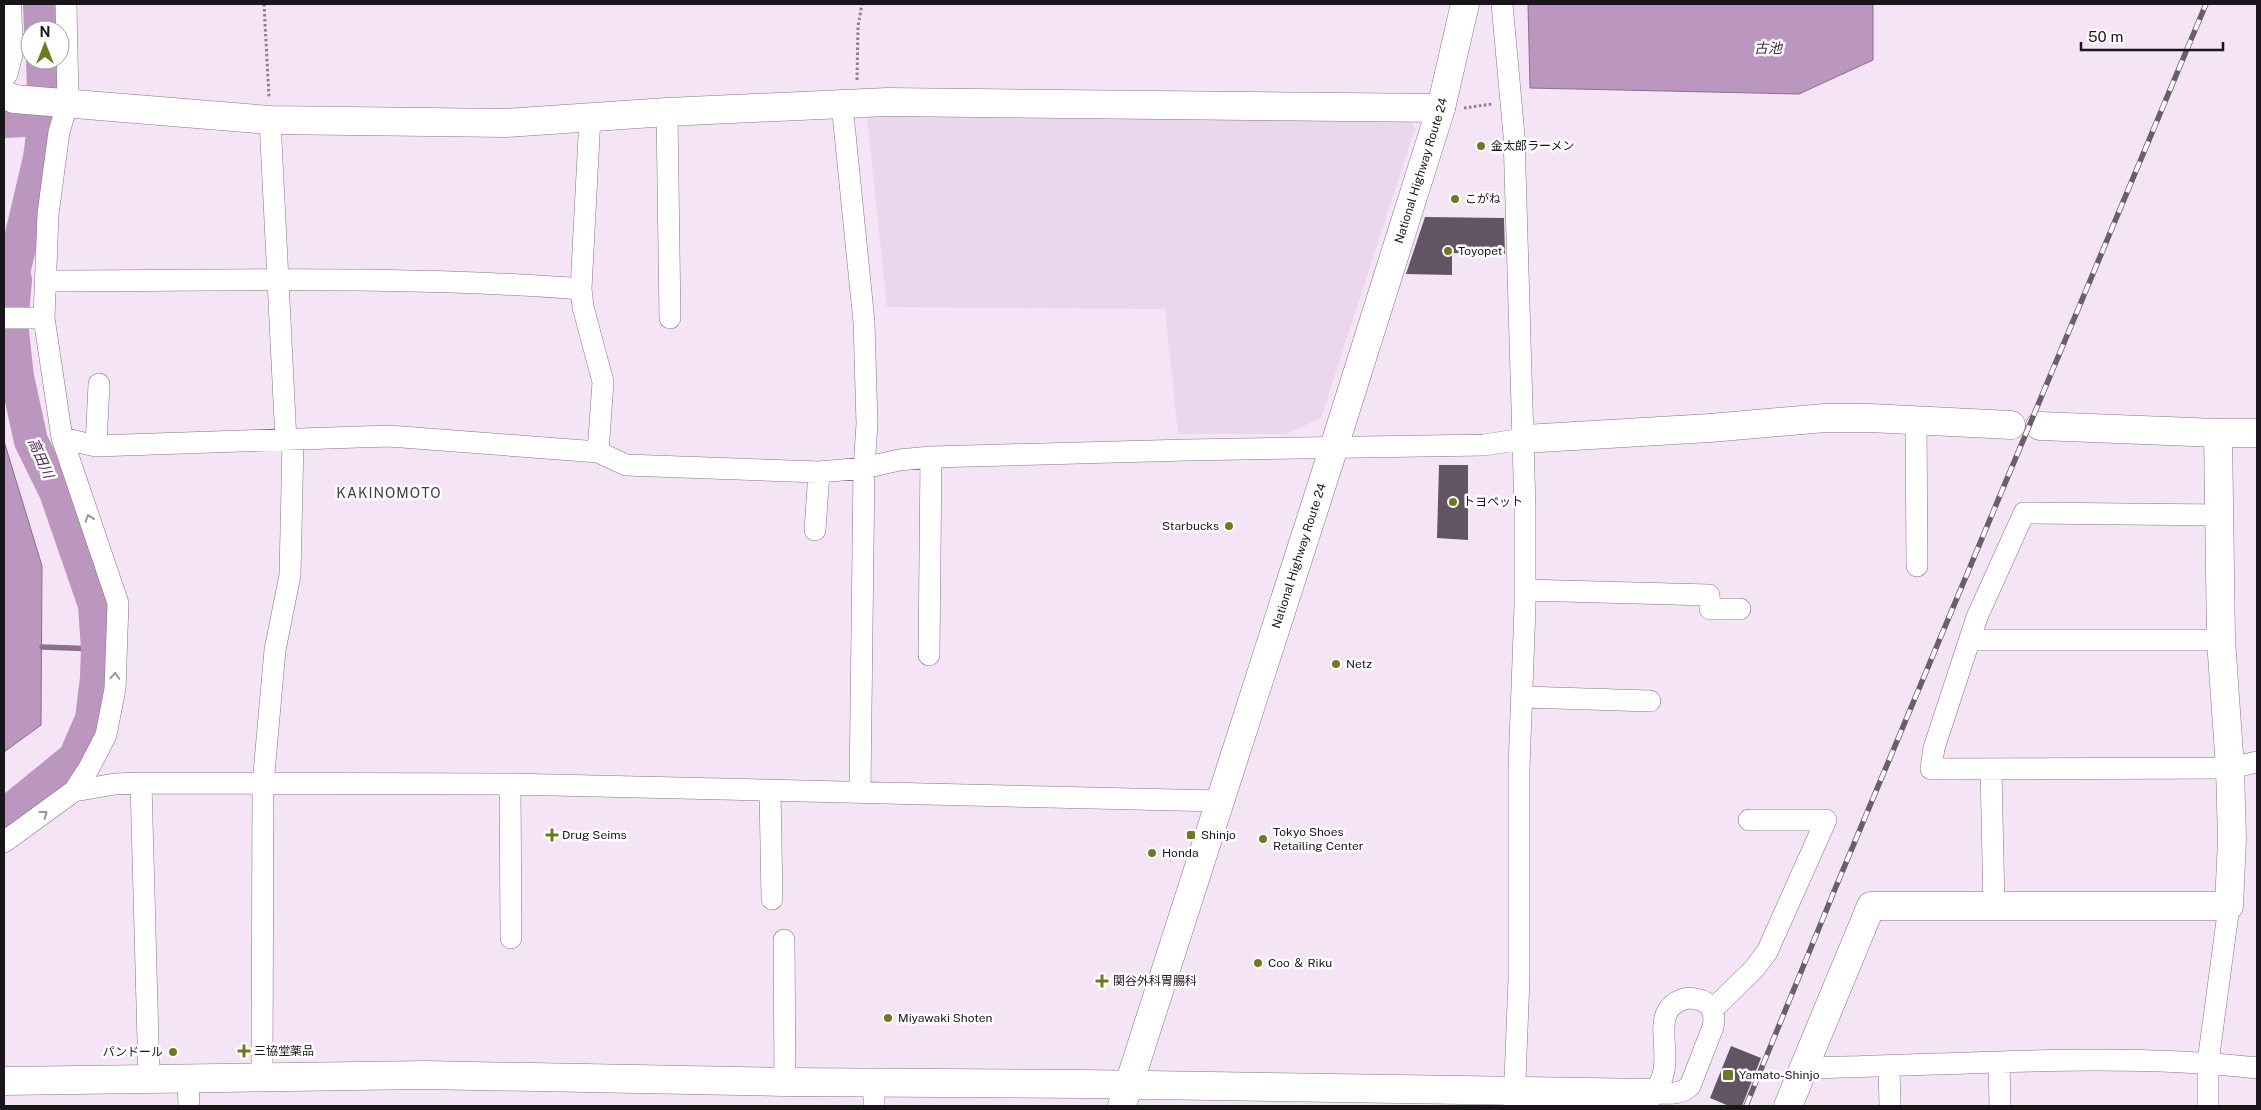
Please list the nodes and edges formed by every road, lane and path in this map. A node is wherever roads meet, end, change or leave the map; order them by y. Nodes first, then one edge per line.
1 (7, 4) edge
2 (66, 4) edge
3 (264, 4) edge
4 (862, 4) edge
5 (1465, 4) edge
6 (1502, 4) edge
7 (4, 72) edge
8 (9, 97) edge
9 (1510, 97) junction
10 (68, 102) junction
11 (849, 103) junction
12 (1441, 108) junction
13 (667, 112) junction
14 (590, 117) junction
15 (270, 120) junction
16 (46, 281) junction
17 (276, 281) junction
18 (581, 289) junction
19 (4, 318) edge
20 (44, 318) junction
21 (670, 318) dead end
22 (99, 384) dead end
23 (1916, 420) junction
24 (2012, 425) dead end
25 (2040, 426) dead end
26 (2218, 433) junction
27 (2257, 433) edge
28 (62, 438) junction
29 (1523, 439) junction
30 (289, 441) junction
31 (96, 446) junction
32 (1334, 448) junction
33 (598, 452) junction
34 (931, 457) junction
35 (864, 468) junction
36 (819, 472) junction
37 (2219, 515) junction
38 (815, 530) dead end
39 (1917, 566) dead end
40 (1525, 590) junction
41 (1740, 609) dead end
42 (1970, 640) junction
43 (2221, 640) junction
44 (929, 655) dead end
45 (1522, 697) junction
46 (1650, 701) dead end
47 (2257, 762) edge
48 (2230, 768) junction
49 (1991, 769) junction
50 (141, 783) junction
51 (263, 784) junction
52 (510, 784) junction
53 (770, 790) junction
54 (74, 791) junction
55 (860, 792) junction
56 (1219, 800) junction
57 (1749, 820) dead end
58 (4, 842) edge
59 (772, 899) dead end
60 (2230, 906) junction
61 (1994, 907) junction
62 (511, 938) dead end
63 (784, 940) dead end
64 (1713, 1009) junction
65 (2208, 1062) junction
66 (1999, 1063) junction
67 (1889, 1067) junction
68 (1803, 1068) junction
69 (2257, 1068) edge
70 (262, 1076) junction
71 (148, 1078) junction
72 (188, 1078) junction
73 (4, 1081) edge
74 (785, 1082) junction
75 (1651, 1093) junction
76 (874, 1094) edge
77 (1125, 1096) edge
78 (1515, 1099) edge
79 (189, 1106) edge
80 (1788, 1106) edge
81 (1890, 1106) edge
82 (2000, 1106) edge
83 (2208, 1106) edge

1 - 7 main road
2 - 10 street
3 - 15 path
4 - 11 path
5 - 12 main road, National Highway Route 24
6 - 9 street
8 - 10 main road
9 - 12 path
9 - 29 street
10 - 15 main road
10 - 16 street
11 - 12 main road
11 - 13 main road
11 - 35 street
12 - 32 main road, National Highway Route 24
13 - 14 main road
13 - 21 street
14 - 15 main road
14 - 18 street
15 - 17 street
16 - 17 street
16 - 20 street
17 - 18 street
17 - 30 street
18 - 33 street
19 - 20 street
20 - 28 street
22 - 31 street
23 - 24 main road
23 - 29 main road
23 - 39 street
25 - 26 main road
26 - 27 main road
26 - 37 main road
28 - 31 street
54 -> 28 street
29 - 32 street
29 - 40 street
30 - 31 street
30 - 33 street
30 - 51 street
32 - 34 street
32 - 56 main road, National Highway Route 24
33 - 36 street
34 - 35 street
34 - 44 street
35 - 36 street
35 - 55 street
36 - 38 street
37 - 42 street
37 - 43 main road
40 - 41 street
40 - 45 street
42 - 43 street
42 - 49 street
43 - 48 main road
45 - 46 street
45 - 78 street
47 - 48 street
48 - 49 street
48 - 60 main road
49 - 61 street
50 - 51 street
50 - 54 street
50 - 71 street
51 - 52 street
51 - 70 street
52 - 53 street
52 - 62 street
53 - 55 street
53 - 59 street
58 -> 54 street
55 - 56 street
56 - 77 main road, National Highway Route 24
57 - 64 street
60 - 61 main road
60 - 65 street
61 - 68 main road
63 - 74 street
64 - 75 street
64 - 75 street
65 - 66 street
65 - 69 street
65 - 83 street
66 - 67 street
66 - 82 street
67 - 68 street
67 - 81 street
68 - 80 main road
70 - 72 main road
70 - 74 main road
71 - 72 main road
71 - 73 main road
72 - 79 street
74 - 76 main road
75 - 78 main road
76 - 77 main road
77 - 78 main road

